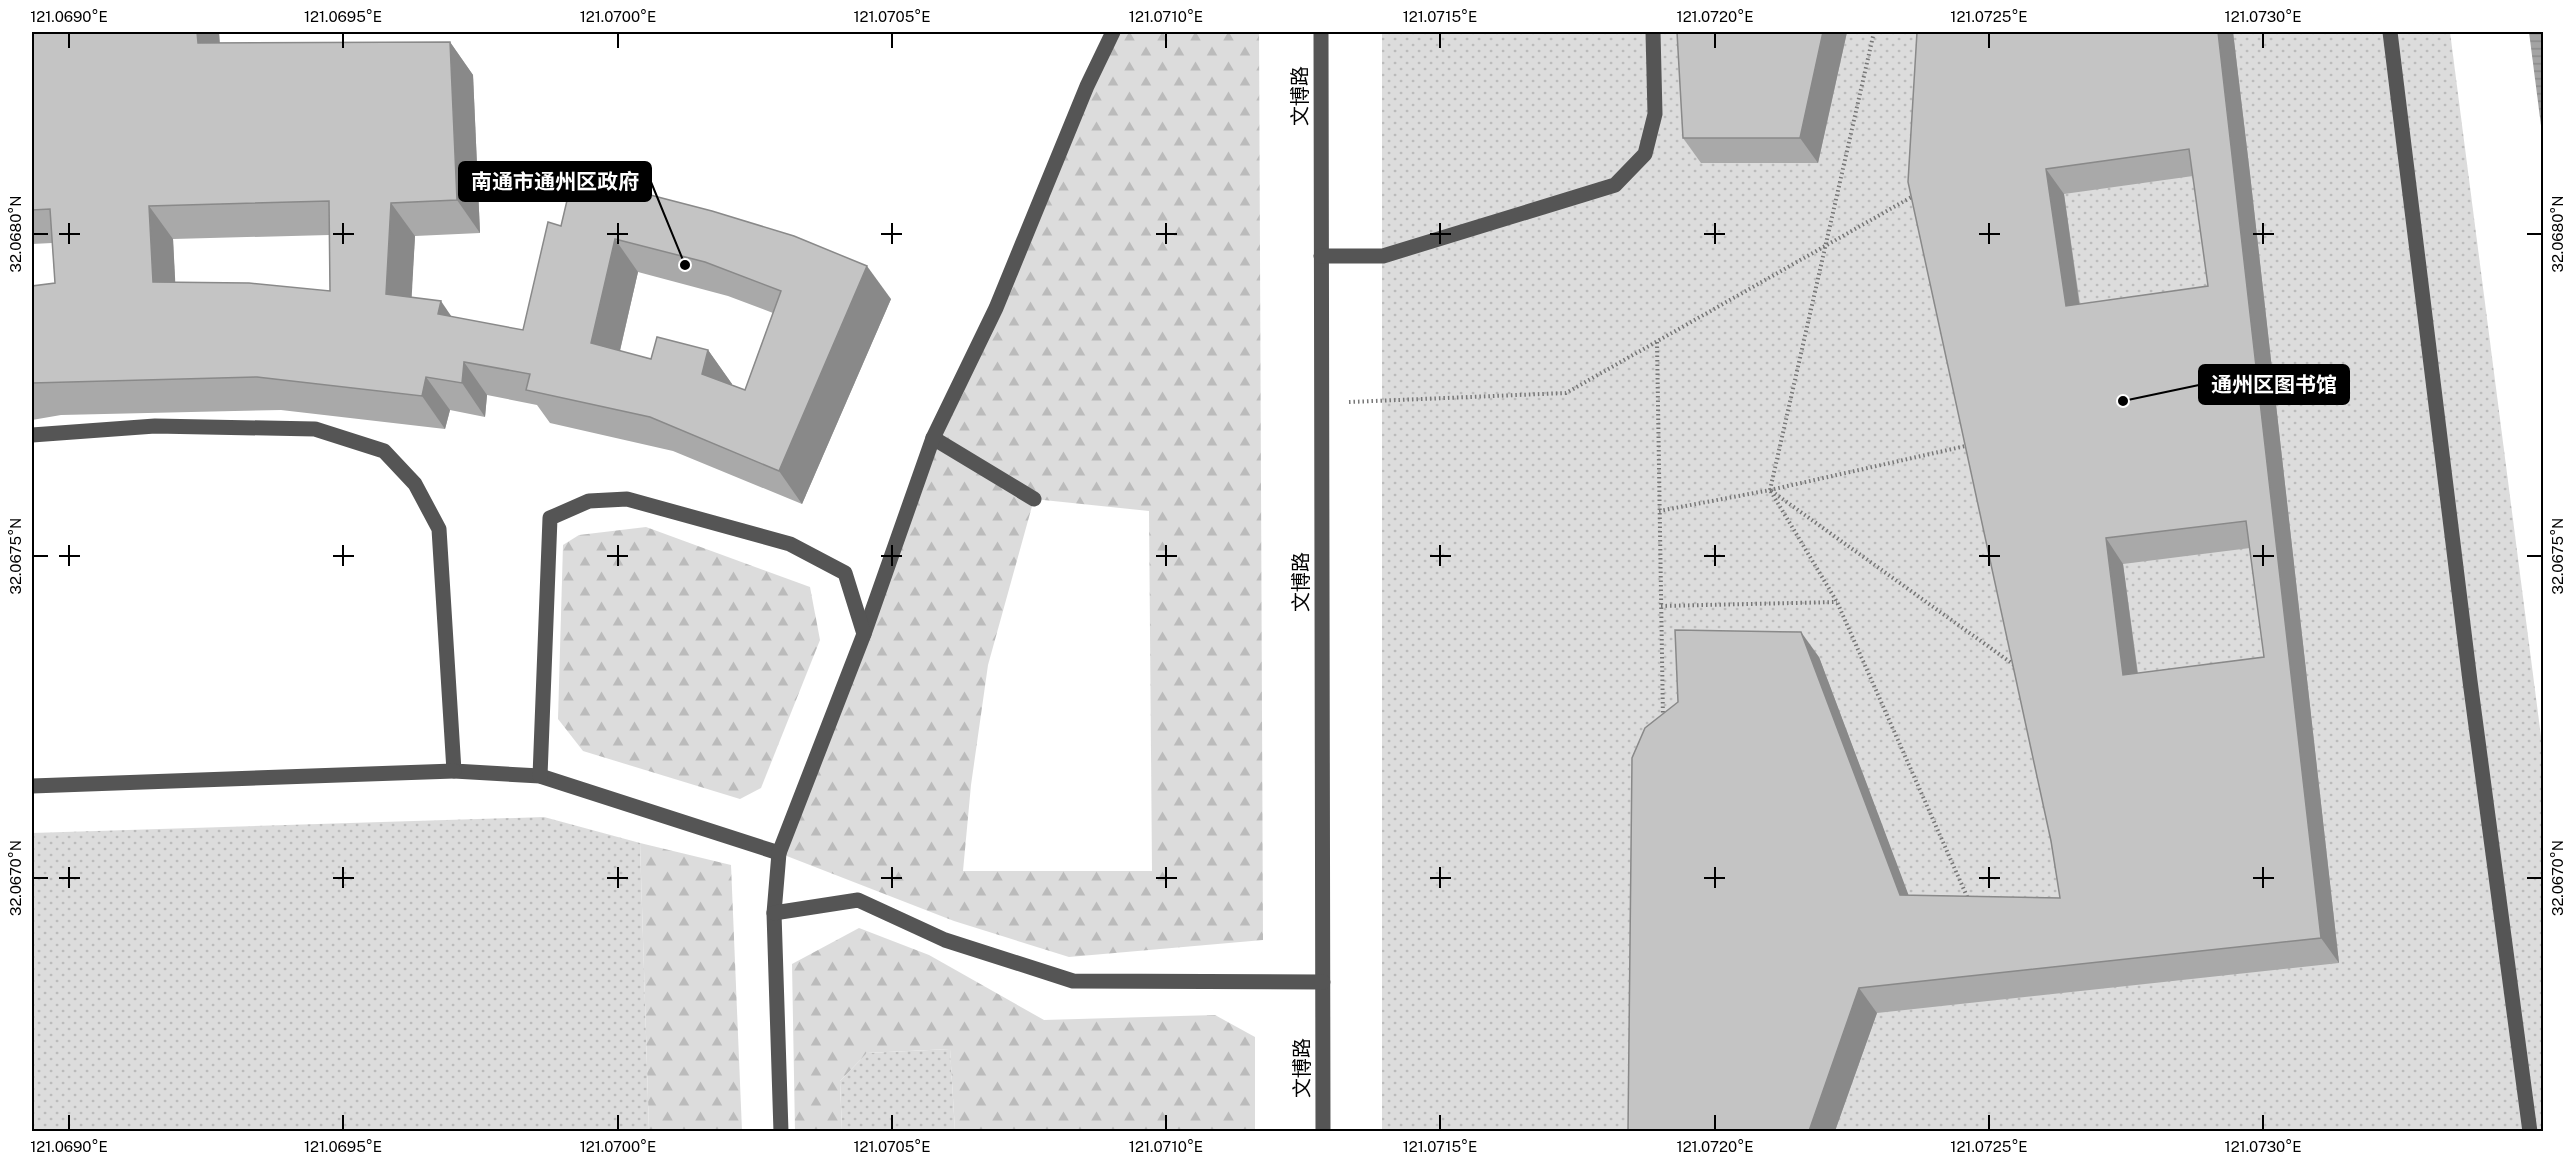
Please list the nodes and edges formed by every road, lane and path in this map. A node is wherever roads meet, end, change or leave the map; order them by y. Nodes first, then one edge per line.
1 (1113, 32) edge
2 (1321, 32) edge
3 (1653, 32) edge
4 (1874, 32) edge
5 (2390, 32) edge
6 (1916, 195) edge
7 (1322, 256) junction
8 (1657, 342) junction
9 (1322, 402) junction
10 (32, 435) edge
11 (933, 438) junction
12 (1977, 444) edge
13 (1770, 490) junction
14 (1034, 499) dead end
15 (1659, 511) junction
16 (1837, 602) junction
17 (1661, 606) junction
18 (864, 634) junction
19 (2017, 668) edge
20 (1663, 731) edge
21 (454, 771) junction
22 (540, 776) junction
23 (32, 786) edge
24 (779, 854) junction
25 (1973, 911) edge
26 (774, 913) junction
27 (1323, 982) junction
28 (781, 1131) edge
29 (1323, 1131) edge
30 (2530, 1131) edge

1 - 11 street
2 - 7 street, 文博路
3 - 7 street
4 - 13 path
5 - 30 street
6 - 8 path
7 - 9 street, 文博路
8 - 9 path
8 - 15 path
9 - 27 street, 文博路
10 - 21 street
11 - 14 street
11 - 18 street
12 - 13 path
13 - 15 path
13 - 16 path
13 - 19 path
15 - 17 path
16 - 17 path
16 - 25 path
17 - 20 path
18 - 22 street
18 - 24 street
21 - 22 street
21 - 23 street
22 - 24 street
24 - 26 street
26 - 27 street
26 - 28 street
27 - 29 street, 文博路

